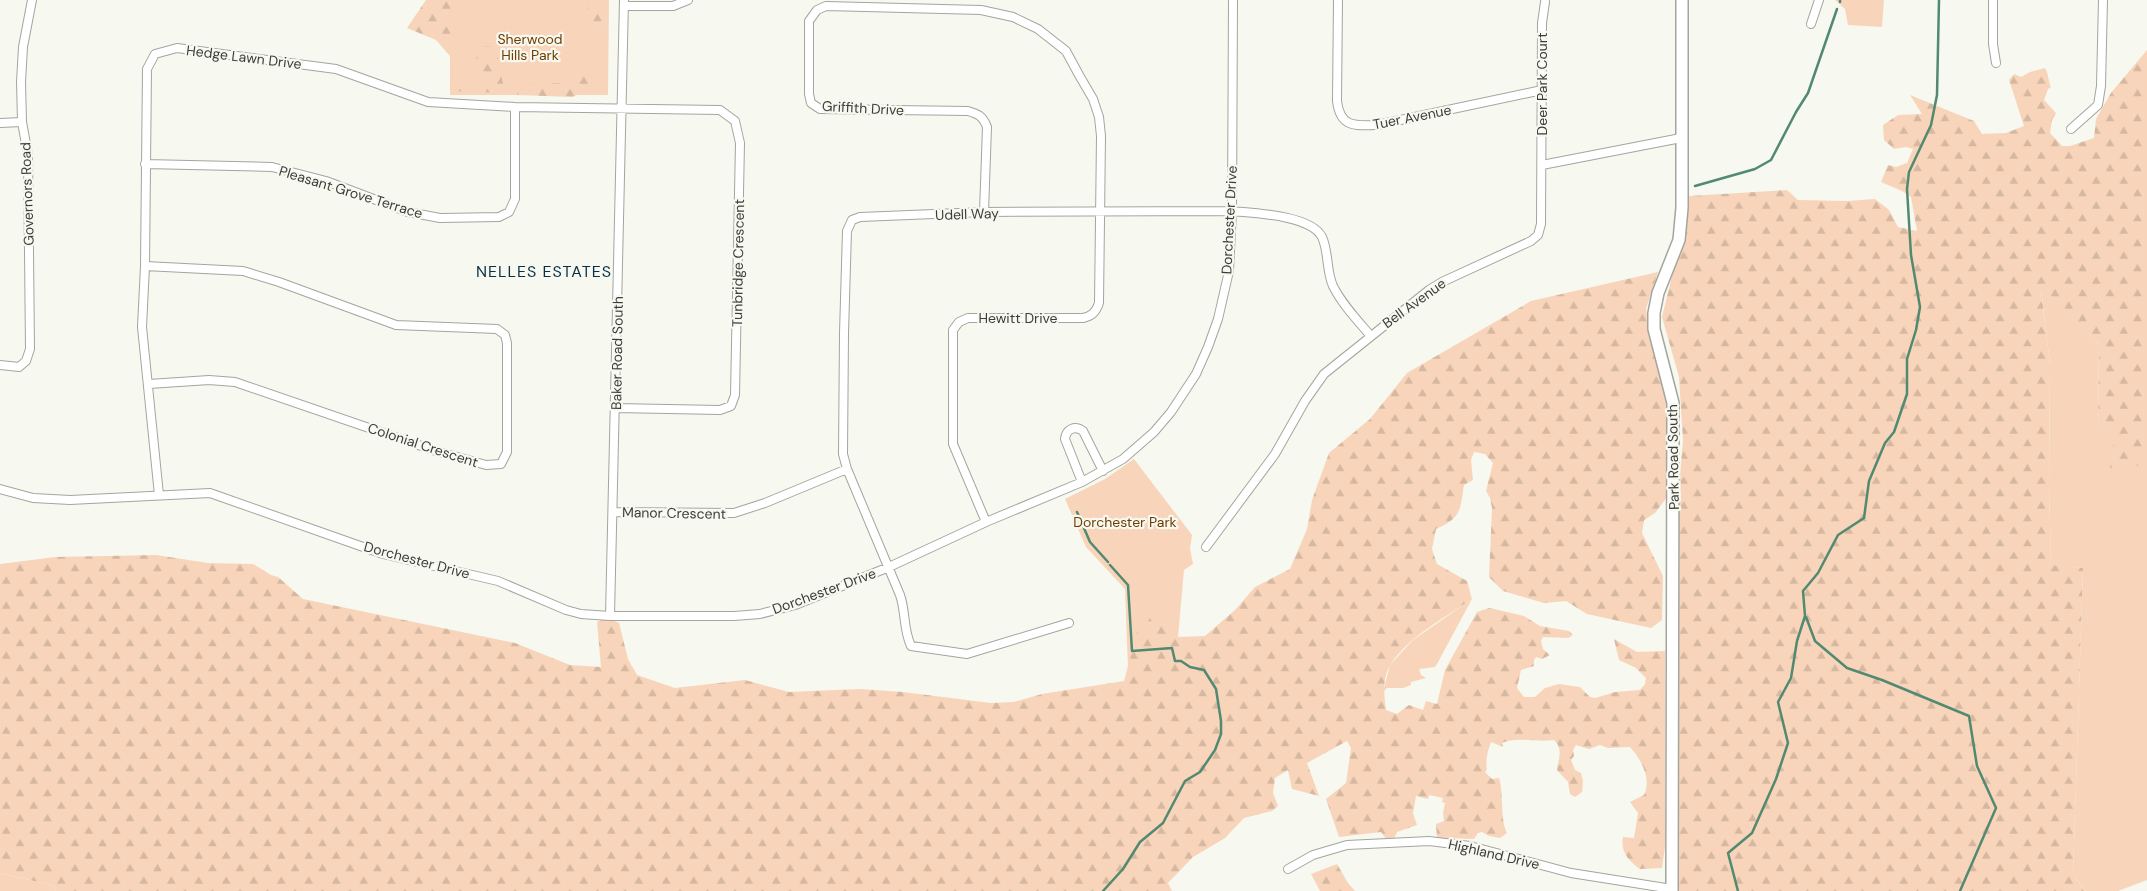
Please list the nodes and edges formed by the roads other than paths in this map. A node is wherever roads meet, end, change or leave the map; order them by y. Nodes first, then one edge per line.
1 (32, 0) edge
2 (688, 0) edge
3 (1234, 0) edge
4 (1338, 0) edge
5 (1682, 0) edge
6 (1819, 0) edge
7 (1993, 0) edge
8 (2103, 0) edge
9 (1545, 2) dead end
10 (624, 3) edge
11 (1811, 24) dead end
12 (1996, 63) dead end
13 (1542, 90) junction
14 (514, 107) junction
15 (622, 108) junction
16 (22, 122) junction
17 (0, 123) edge
18 (2071, 129) dead end
19 (1681, 138) junction
20 (144, 164) junction
21 (1542, 165) junction
22 (984, 212) junction
23 (1100, 212) junction
24 (1232, 212) junction
25 (145, 266) junction
26 (1370, 335) junction
27 (0, 366) edge
28 (149, 384) junction
29 (616, 408) junction
30 (847, 469) junction
31 (1103, 470) junction
32 (1082, 482) junction
33 (0, 489) edge
34 (159, 495) junction
35 (614, 512) junction
36 (986, 522) junction
37 (1206, 547) dead end
38 (890, 567) junction
39 (610, 616) junction
40 (1069, 623) dead end
41 (1288, 869) dead end
42 (1672, 890) edge

1 - 16 street, Governors Road
2 - 10 street
3 - 24 street, Dorchester Drive
4 - 13 street, Tuer Avenue
5 - 19 main road, Park Road South
6 - 11 street
7 - 12 street
8 - 18 street
9 - 13 street, Deer Park Court
10 - 15 street, Baker Road South
13 - 21 street, Deer Park Court
14 - 15 street, Hedge Lawn Drive
14 - 20 street, Hedge Lawn Drive
14 - 20 street, Pleasant Grove Terrace
15 - 29 street, Baker Road South
15 - 29 street, Tunbridge Crescent
16 - 17 street
16 - 27 street, Governors Road
19 - 21 street
19 - 42 main road, Park Road South
20 - 25 street, Hedge Lawn Drive
21 - 26 street, Bell Avenue
22 - 23 street, Udell Way
22 - 23 street, Griffith Drive
22 - 30 street, Udell Way
23 - 24 street, Udell Way
23 - 36 street, Hewitt Drive
24 - 26 street, Udell Way
24 - 31 street, Dorchester Drive
25 - 28 street, Hedge Lawn Drive
25 - 28 street, Colonial Crescent
26 - 37 street, Bell Avenue
28 - 34 street, Hedge Lawn Drive
29 - 35 street, Baker Road South
30 - 35 street, Manor Crescent
30 - 38 street, Udell Way
31 - 32 street, Dorchester Drive
31 - 32 street
32 - 36 street, Dorchester Drive
33 - 34 street, Dorchester Drive
34 - 39 street, Dorchester Drive
35 - 39 street, Baker Road South
36 - 38 street, Dorchester Drive
38 - 39 street, Dorchester Drive
38 - 40 street, Udell Way
41 - 42 street, Highland Drive

